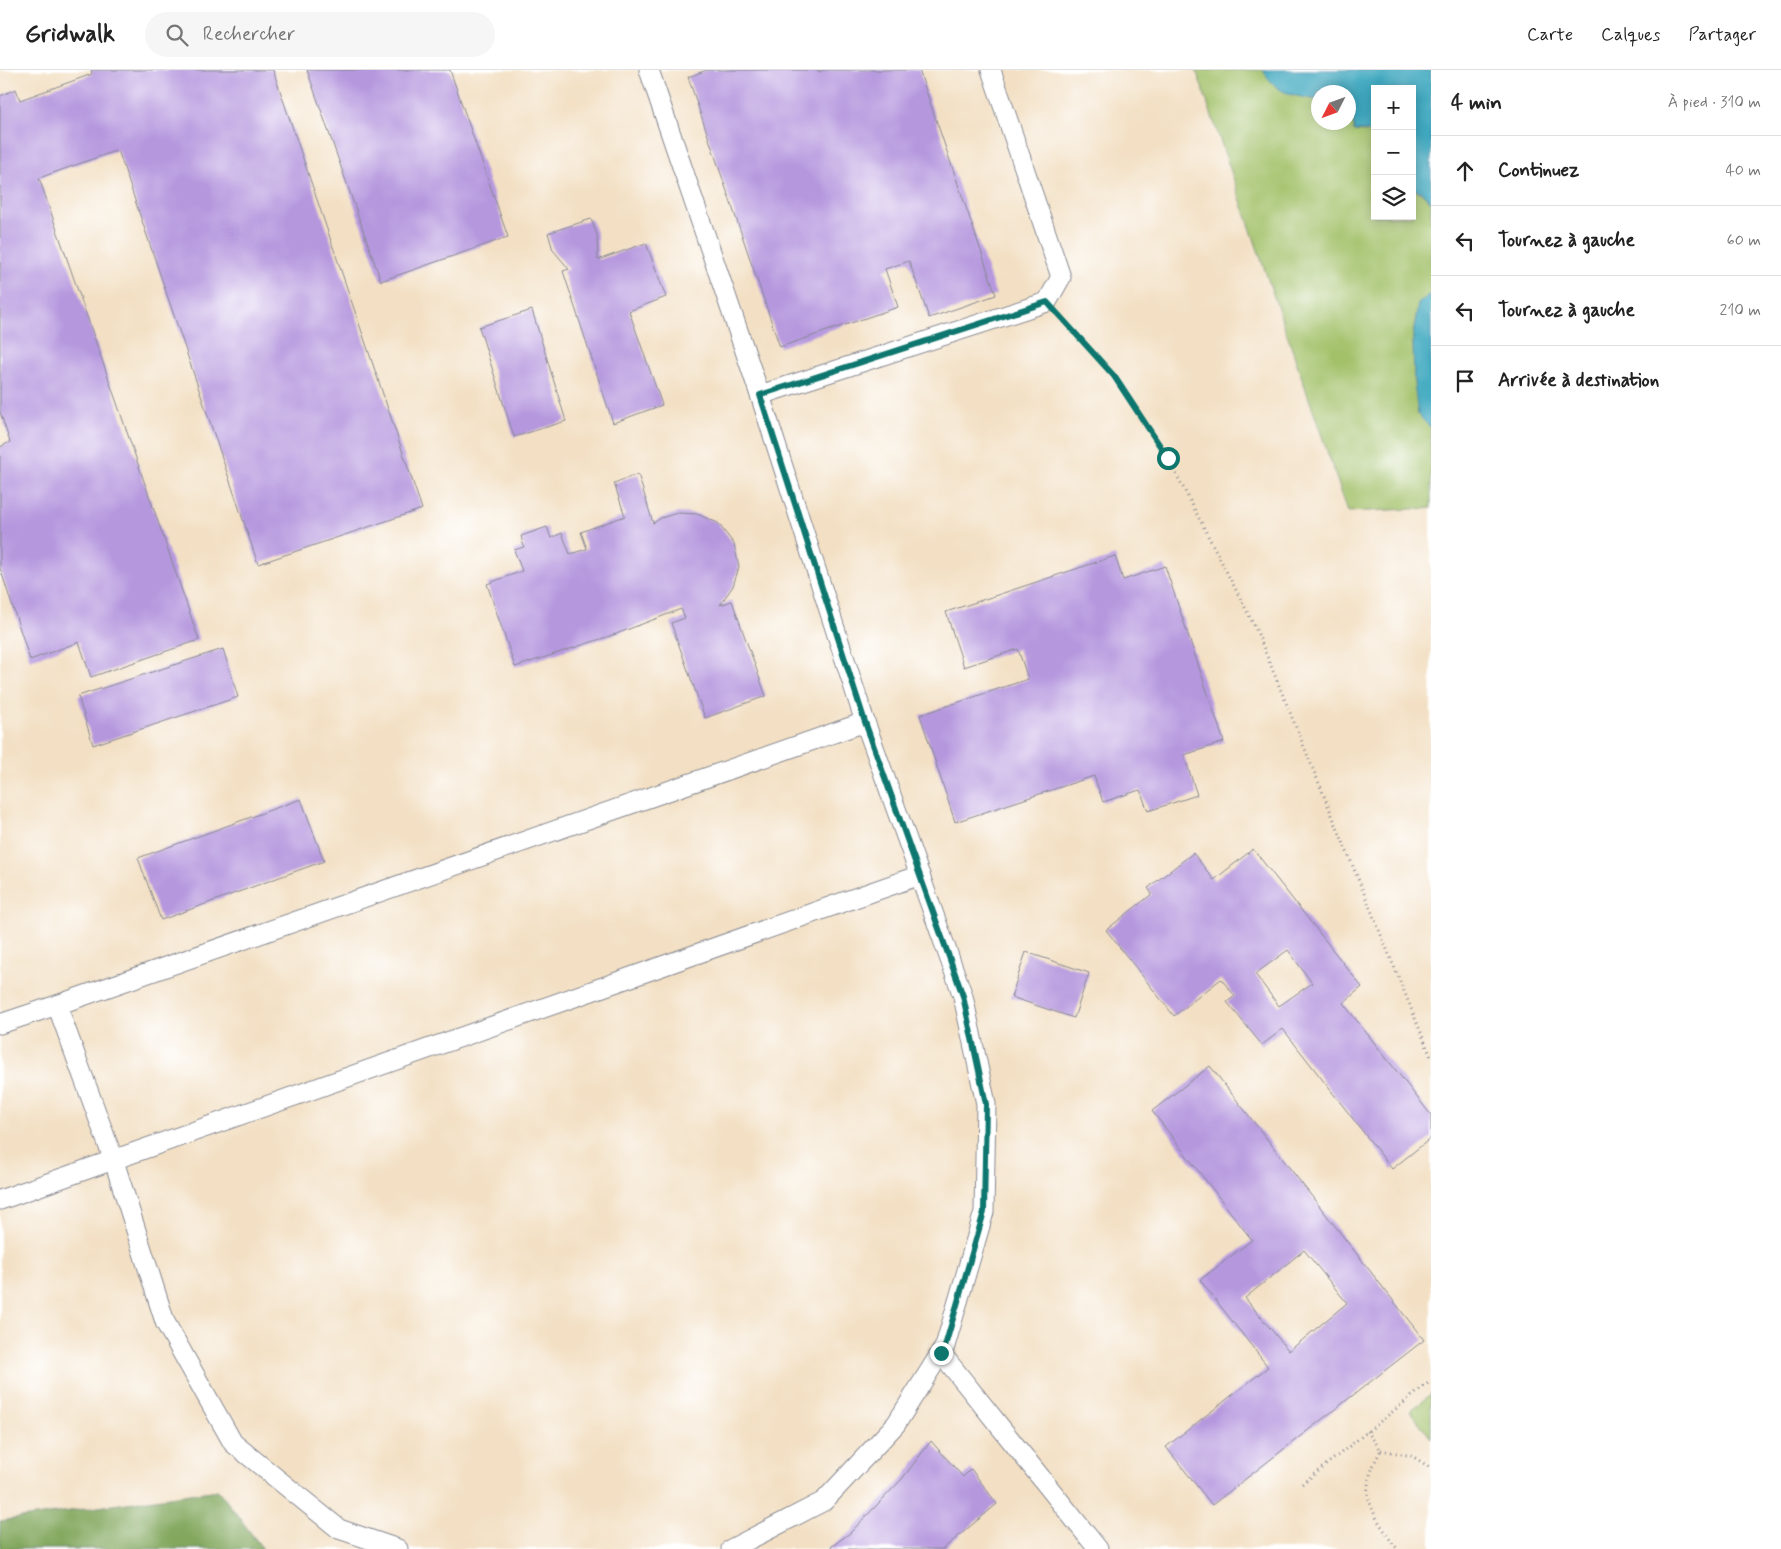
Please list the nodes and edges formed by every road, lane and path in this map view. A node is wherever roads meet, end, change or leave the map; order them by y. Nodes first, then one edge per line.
1 (649, 70) edge
2 (990, 70) edge
3 (1047, 302) junction
4 (760, 395) junction
5 (865, 722) junction
6 (920, 875) junction
7 (58, 1006) junction
8 (0, 1024) edge
9 (1431, 1057) edge
10 (114, 1161) junction
11 (0, 1200) edge
12 (941, 1353) junction
13 (1431, 1381) edge
14 (1368, 1431) junction
15 (1382, 1450) junction
16 (1431, 1468) edge
17 (1302, 1484) dead end
18 (398, 1549) edge
19 (732, 1549) edge
20 (1098, 1549) edge
21 (1398, 1549) edge

1 - 4 lane
2 - 3 lane
3 - 4 lane
3 - 9 path
4 - 5 lane
5 - 6 lane
5 - 7 lane
6 - 10 lane
6 - 12 lane
7 - 8 lane
7 - 10 lane
10 - 11 lane
10 - 18 lane
12 - 19 lane
12 - 20 lane
13 - 14 path
14 - 15 path
14 - 17 path
15 - 16 path
15 - 21 path

